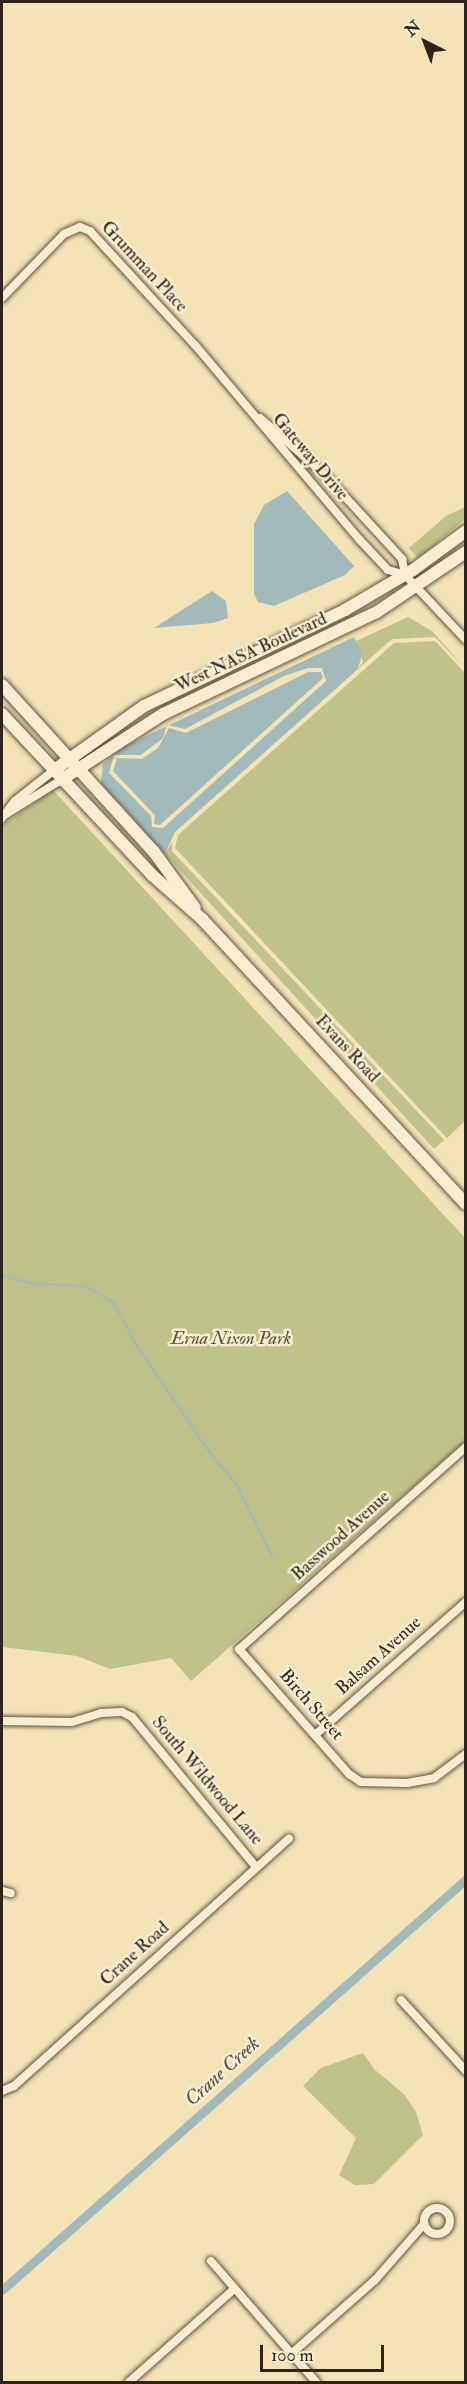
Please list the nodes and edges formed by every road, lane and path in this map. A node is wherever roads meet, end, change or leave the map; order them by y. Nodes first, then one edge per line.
1 (2, 298) edge
2 (252, 413) junction
3 (465, 531) edge
4 (465, 552) edge
5 (405, 575) junction
6 (417, 588) junction
7 (465, 640) edge
8 (2, 685) edge
9 (2, 714) edge
10 (68, 759) junction
11 (77, 769) junction
12 (57, 775) junction
13 (4, 816) edge
14 (202, 919) junction
15 (465, 1204) edge
16 (465, 1447) edge
17 (465, 1602) edge
18 (239, 1649) joint
19 (2, 1721) edge
20 (315, 1735) junction
21 (465, 1754) edge
22 (289, 1838) dead end
23 (256, 1867) junction
24 (401, 2000) dead end
25 (465, 2071) edge
26 (2, 2091) edge
27 (424, 2224) dead end
28 (211, 2261) dead end
29 (234, 2289) junction
30 (291, 2354) junction
31 (129, 2382) edge
32 (316, 2382) edge

1 - 2 street, Grumman Place
2 - 5 street, Gateway Drive
2 - 5 street, Gateway Drive
3 - 5 main road, West NASA Boulevard
4 - 6 main road, West NASA Boulevard
5 - 6 street, Gateway Drive
5 - 10 main road, West NASA Boulevard
6 - 7 street, Gateway Drive
6 - 11 main road, West NASA Boulevard
8 - 10 main road
9 - 12 main road
10 - 11 main road, Evans Road
10 - 12 main road, West NASA Boulevard
11 - 12 main road, West NASA Boulevard
11 - 14 main road, Evans Road
12 - 13 street
12 - 14 main road, Evans Road
14 - 15 main road, Evans Road
16 - 18 street, Basswood Avenue
17 - 20 street, Balsam Avenue
18 - 20 street, Birch Street
19 - 23 street, South Wildwood Lane
20 - 21 street, Birch Street
22 - 23 street, Crane Road
23 - 26 street, Crane Road
24 - 25 street
27 - 30 street
28 - 29 street
29 - 30 street
29 - 31 street
30 - 32 street

